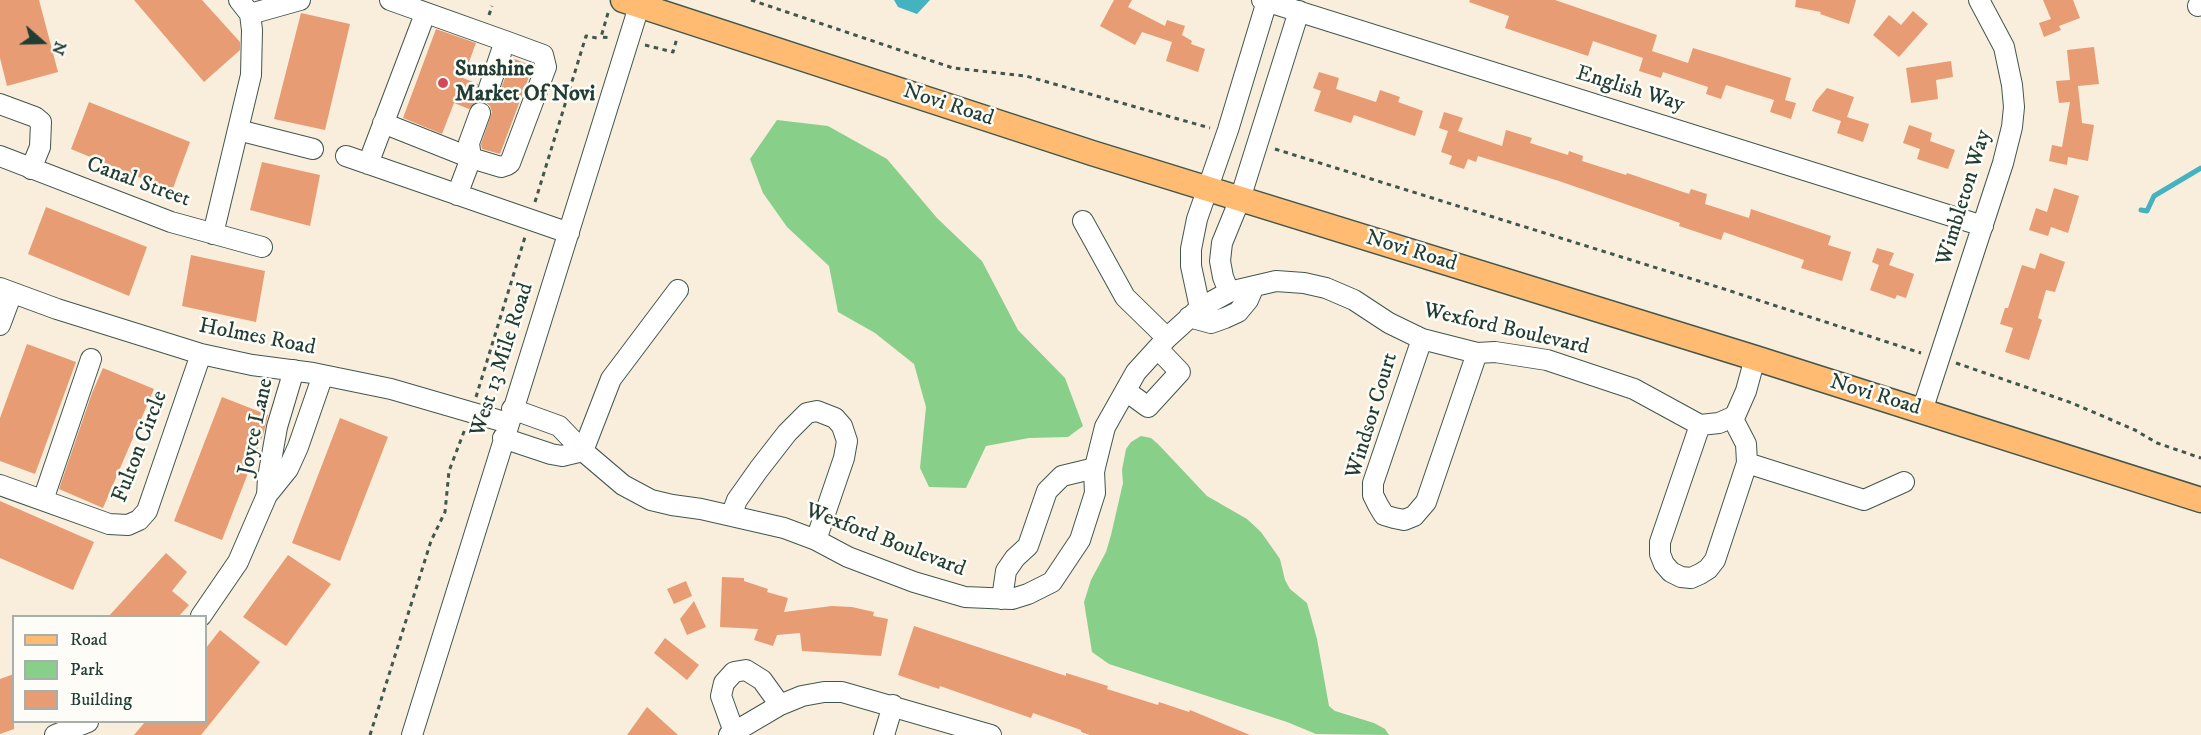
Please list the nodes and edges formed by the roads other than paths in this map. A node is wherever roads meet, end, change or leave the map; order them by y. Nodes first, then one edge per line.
1 (300, 0) edge
2 (390, 0) edge
3 (1979, 0) edge
4 (1264, 1) edge
5 (635, 2) edge
6 (244, 7) edge
7 (1299, 11) junction
8 (425, 14) junction
9 (506, 41) junction
10 (489, 88) dead end
11 (0, 104) edge
12 (480, 113) dead end
13 (383, 123) junction
14 (238, 130) junction
15 (313, 149) dead end
16 (0, 156) edge
17 (346, 156) dead end
18 (471, 158) junction
19 (368, 164) junction
20 (31, 169) junction
21 (1207, 188) junction
22 (457, 195) junction
23 (1240, 199) junction
24 (1083, 221) dead end
25 (1983, 226) junction
26 (569, 233) junction
27 (213, 234) junction
28 (262, 247) dead end
29 (1254, 285) junction
30 (6, 290) edge
31 (678, 290) dead end
32 (1229, 292) junction
33 (1195, 312) junction
34 (0, 325) edge
35 (1422, 339) junction
36 (1162, 344) junction
37 (1477, 353) junction
38 (201, 354) junction
39 (1755, 358) junction
40 (91, 359) dead end
41 (294, 370) junction
42 (323, 375) junction
43 (1126, 391) junction
44 (1922, 411) junction
45 (1732, 417) junction
46 (508, 423) junction
47 (1700, 425) junction
48 (583, 451) junction
49 (1747, 463) junction
50 (1095, 468) junction
51 (1904, 482) dead end
52 (0, 485) edge
53 (267, 495) junction
54 (43, 500) junction
55 (2201, 500) edge
56 (731, 516) junction
57 (816, 540) junction
58 (1002, 599) junction
59 (202, 615) edge
60 (780, 705) junction
61 (893, 705) junction
62 (85, 723) edge
63 (731, 733) edge
64 (55, 735) edge
65 (412, 735) edge
66 (884, 735) edge
67 (991, 735) edge

1 - 6 street
2 - 8 street
3 - 25 street, Wimbleton Way
4 - 7 street, English Way
4 - 21 street
5 - 21 main road, Novi Road
5 - 26 street, West 13 Mile Road
6 - 14 street
7 - 23 street
7 - 25 street, English Way
8 - 9 street
8 - 13 street
9 - 10 street
9 - 18 street
11 - 20 street
12 - 18 street
13 - 18 street
13 - 19 street
14 - 15 street
14 - 27 street
16 - 20 street, Canal Street
17 - 19 street
18 - 22 street
19 - 22 street
20 - 27 street, Canal Street
21 - 23 main road, Novi Road
21 - 33 street
22 - 26 street
23 - 32 street
23 - 39 main road, Novi Road
24 - 36 street
25 - 44 street, Wimbleton Way
26 - 46 street, West 13 Mile Road
27 - 28 street, Canal Street
29 - 32 street, Wexford Boulevard
29 - 33 street
29 - 35 street, Wexford Boulevard
30 - 34 street
30 - 38 street, Holmes Road
31 - 48 street
32 - 33 street, Wexford Boulevard
33 - 36 street, Wexford Boulevard
35 - 37 street, Wexford Boulevard
35 - 37 street, Windsor Court
36 - 43 street, Wexford Boulevard
36 - 43 street
37 - 47 street, Wexford Boulevard
38 - 41 street, Holmes Road
38 - 54 street, Fulton Circle
39 - 44 main road, Novi Road
39 - 45 street
40 - 54 street
41 - 42 street, Holmes Road
41 - 53 street, Joyce Lane
42 - 46 street, Holmes Road
42 - 53 street, Joyce Lane
43 - 50 street, Wexford Boulevard
44 - 55 main road, Novi Road
45 - 47 street
45 - 49 street
46 - 48 street, Wexford Boulevard
46 - 48 street
46 - 65 street, West 13 Mile Road
47 - 49 street
48 - 56 street, Wexford Boulevard
49 - 51 street
50 - 58 street
50 - 58 street, Wexford Boulevard
52 - 54 street, Fulton Circle
53 - 59 street, Joyce Lane
56 - 57 street, Wexford Boulevard
56 - 57 street
57 - 58 street, Wexford Boulevard
60 - 61 street
60 - 63 street
60 - 63 street
61 - 66 street
61 - 67 street
62 - 64 street

